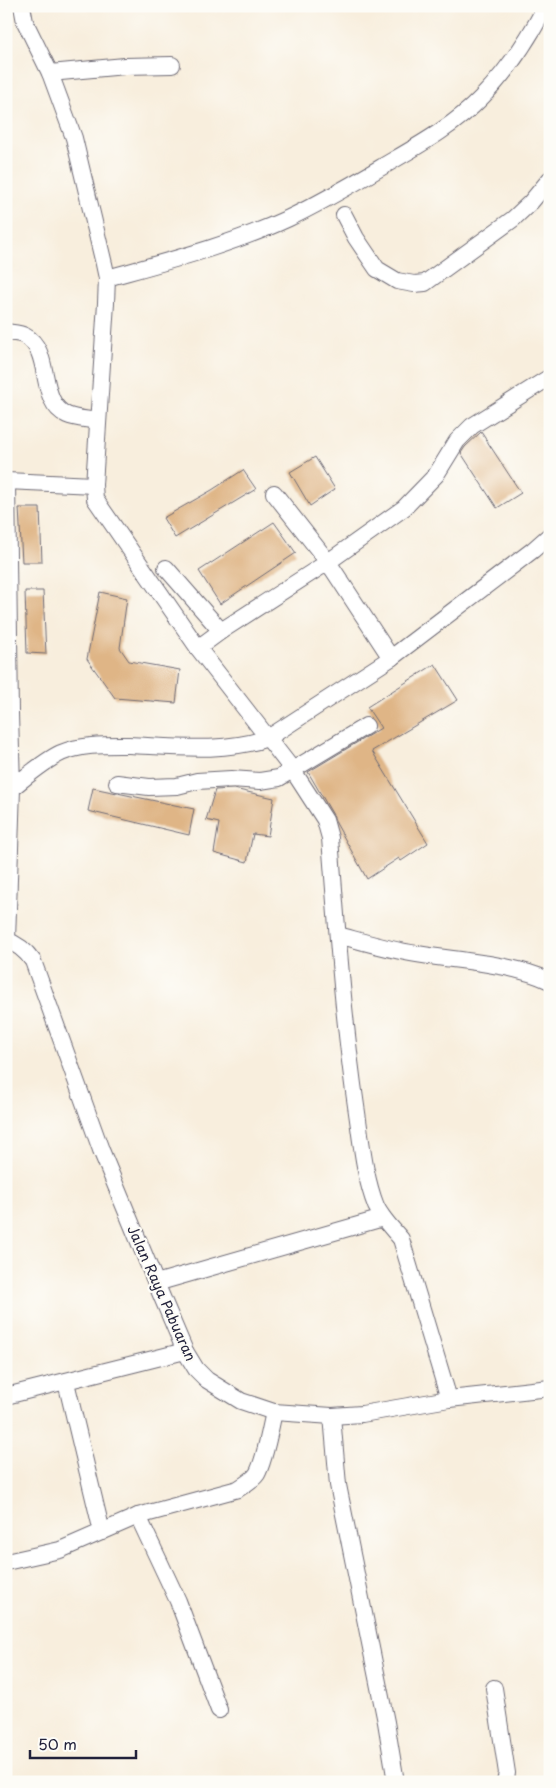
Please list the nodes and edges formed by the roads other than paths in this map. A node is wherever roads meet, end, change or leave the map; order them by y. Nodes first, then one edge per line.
1 (22, 6) edge
2 (546, 6) edge
3 (172, 65) dead end
4 (50, 73) junction
5 (550, 179) edge
6 (344, 215) dead end
7 (107, 278) junction
8 (6, 332) edge
9 (550, 376) edge
10 (97, 421) junction
11 (7, 481) edge
12 (94, 485) junction
13 (274, 493) dead end
14 (550, 535) edge
15 (328, 562) junction
16 (166, 568) dead end
17 (221, 631) junction
18 (198, 648) junction
19 (8, 655) edge
20 (391, 658) junction
21 (8, 713) edge
22 (366, 726) dead end
23 (268, 738) junction
24 (292, 770) junction
25 (117, 783) dead end
26 (12, 788) junction
27 (338, 935) junction
28 (7, 940) edge
29 (550, 981) edge
30 (383, 1218) junction
31 (156, 1283) junction
32 (184, 1351) junction
33 (66, 1382) junction
34 (550, 1388) edge
35 (6, 1396) edge
36 (449, 1399) junction
37 (274, 1412) junction
38 (332, 1416) junction
39 (138, 1516) junction
40 (102, 1532) junction
41 (6, 1562) edge
42 (494, 1688) dead end
43 (219, 1710) dead end
44 (396, 1782) edge
45 (505, 1782) edge

1 - 4 street
2 - 7 street
3 - 4 street
4 - 7 street
5 - 6 street
7 - 10 street
8 - 10 street
9 - 15 street
10 - 12 street
11 - 12 street
11 - 19 street
12 - 18 street
13 - 15 street
14 - 20 street
15 - 17 street
15 - 20 street
16 - 17 street
17 - 18 street
18 - 23 street
19 - 21 street
20 - 23 street
21 - 26 street
22 - 24 street
23 - 24 street
23 - 26 street
24 - 25 street
24 - 27 street
26 - 28 street
27 - 29 street
27 - 30 street
28 - 31 street, Jalan Raya Pabuaran
30 - 31 street
30 - 36 street
31 - 32 street, Jalan Raya Pabuaran
32 - 33 street
32 - 37 street, Jalan Raya Pabuaran
33 - 35 street
33 - 40 street
34 - 36 street, Jalan Raya Pabuaran
36 - 38 street, Jalan Raya Pabuaran
37 - 38 street, Jalan Raya Pabuaran
37 - 39 street
38 - 44 street
39 - 40 street
39 - 43 street
40 - 41 street
42 - 45 street

